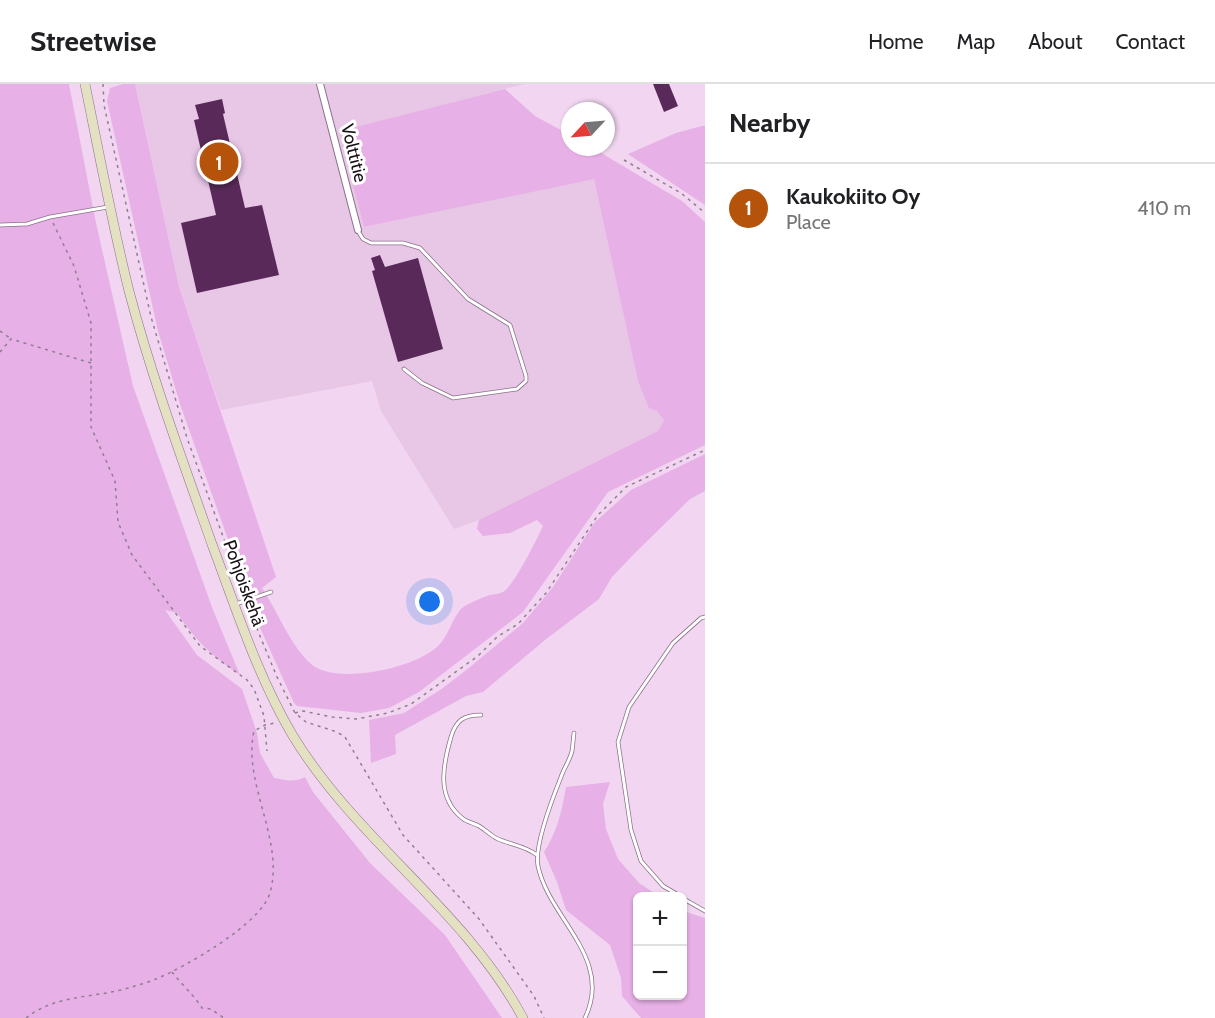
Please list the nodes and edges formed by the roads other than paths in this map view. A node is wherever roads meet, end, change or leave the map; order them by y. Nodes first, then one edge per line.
1 (85, 84) edge
2 (320, 84) edge
3 (110, 207) junction
4 (0, 225) edge
5 (358, 230) joint
6 (404, 369) dead end
7 (271, 592) dead end
8 (234, 604) junction
9 (705, 617) edge
10 (481, 715) dead end
11 (574, 733) dead end
12 (537, 855) junction
13 (673, 892) edge
14 (687, 900) edge
15 (705, 911) edge
16 (523, 1018) edge
17 (585, 1018) edge

1 - 3 main road, Pohjoiskehä
2 - 5 street, Volttitie
3 - 4 lane
3 - 8 main road, Pohjoiskehä
5 - 6 lane
7 - 8 lane
8 - 16 main road, Pohjoiskehä
9 - 13 lane
10 - 12 lane
11 - 12 lane
12 - 17 lane
14 - 15 lane

